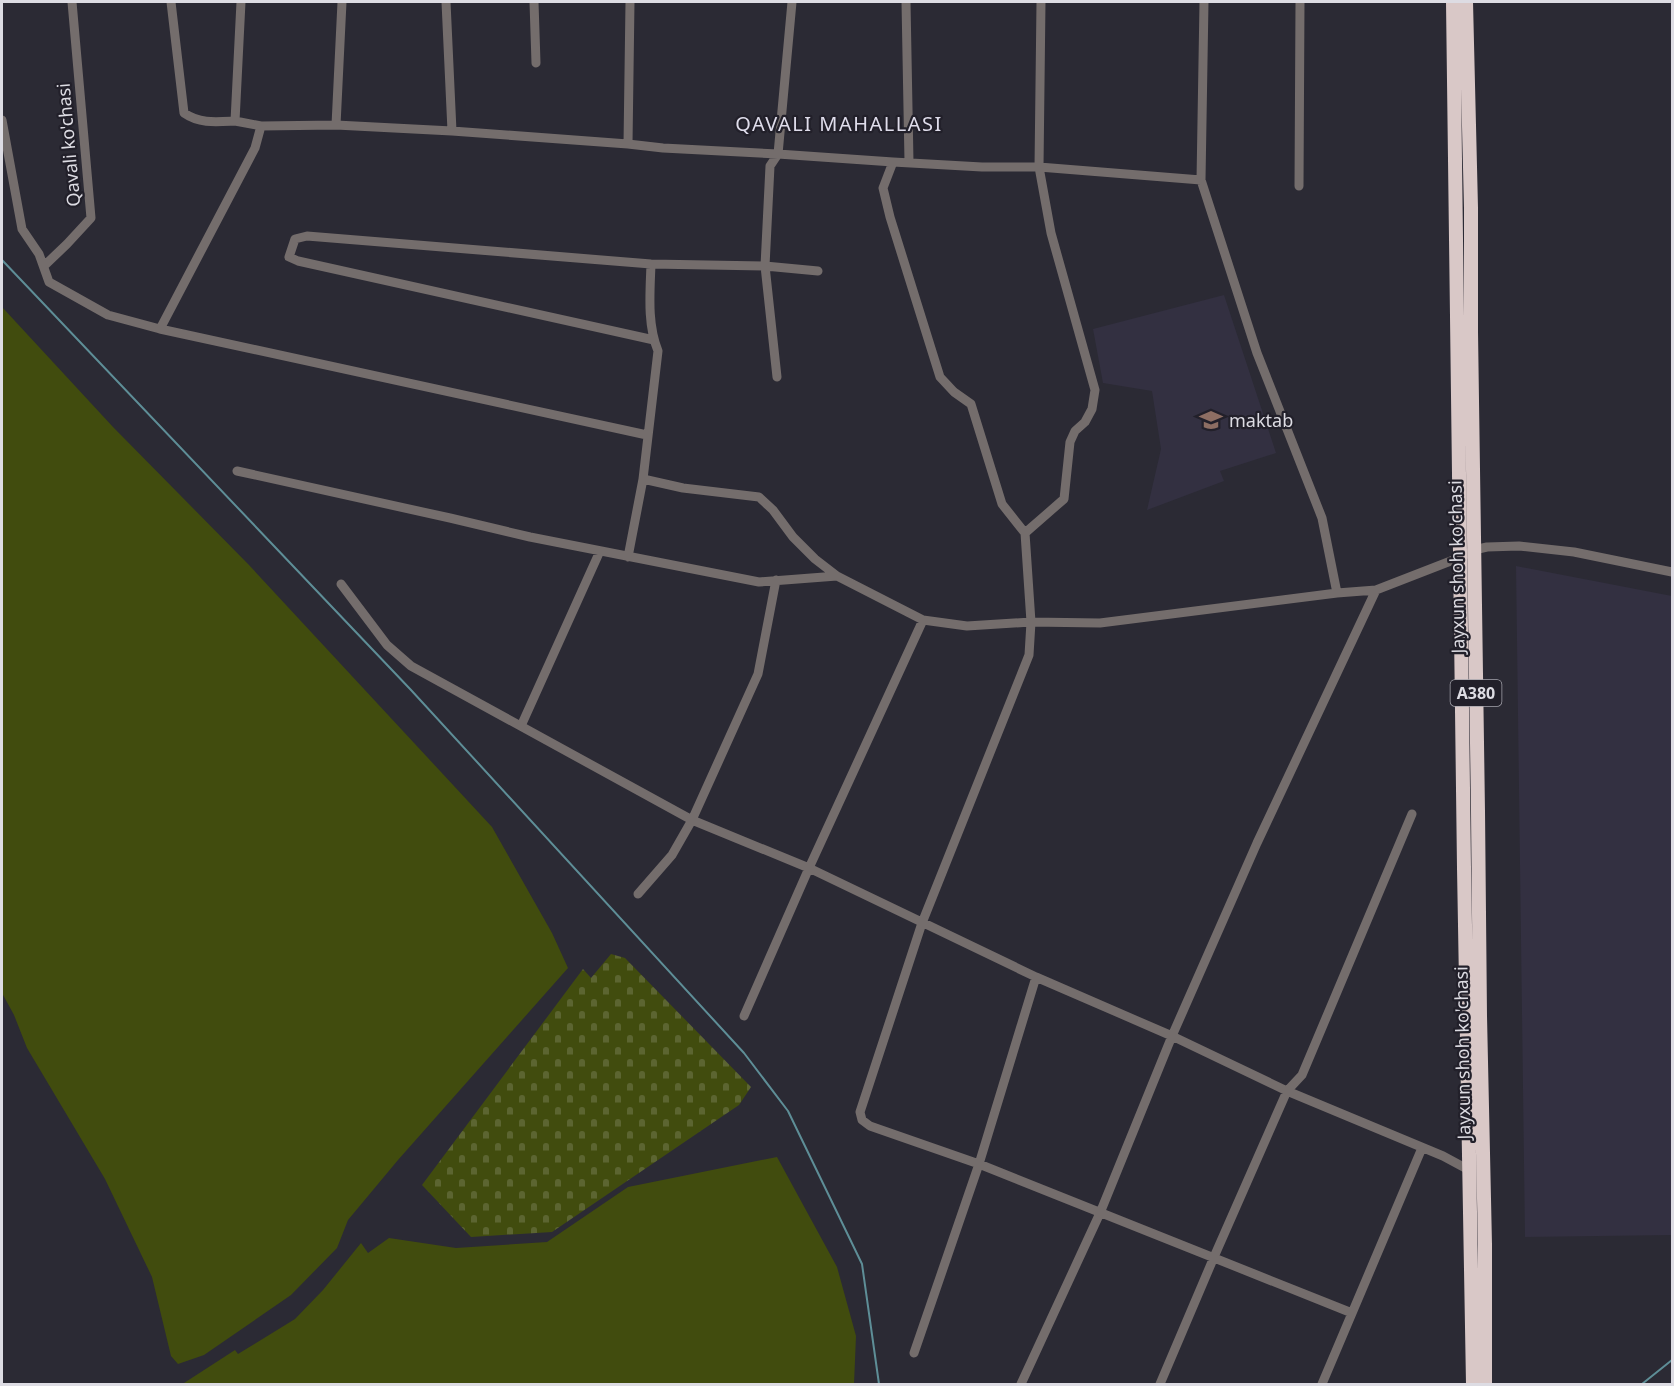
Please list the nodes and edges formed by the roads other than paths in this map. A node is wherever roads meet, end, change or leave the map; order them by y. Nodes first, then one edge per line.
1 (72, 2) edge
2 (171, 2) edge
3 (241, 2) edge
4 (342, 2) edge
5 (446, 2) edge
6 (534, 2) edge
7 (630, 2) edge
8 (792, 2) edge
9 (906, 2) edge
10 (1041, 2) edge
11 (1204, 2) edge
12 (1300, 2) edge
13 (1453, 2) edge
14 (1466, 2) edge
15 (536, 63) dead end
16 (2, 120) edge
17 (235, 121) junction
18 (336, 125) junction
19 (261, 126) junction
20 (452, 131) junction
21 (628, 144) junction
22 (778, 154) junction
23 (893, 162) junction
24 (909, 162) junction
25 (1038, 167) junction
26 (1201, 180) junction
27 (1299, 186) dead end
28 (651, 264) junction
29 (765, 266) junction
30 (44, 267) junction
31 (818, 271) dead end
32 (160, 329) junction
33 (654, 340) junction
34 (777, 377) dead end
35 (647, 435) junction
36 (237, 471) dead end
37 (643, 479) junction
38 (1025, 533) junction
39 (600, 551) junction
40 (1467, 554) junction
41 (628, 557) junction
42 (1672, 572) edge
43 (837, 576) junction
44 (776, 580) junction
45 (341, 584) dead end
46 (1376, 590) junction
47 (1337, 593) junction
48 (923, 620) junction
49 (1031, 622) junction
50 (521, 726) junction
51 (1412, 814) dead end
52 (692, 820) junction
53 (809, 868) junction
54 (638, 894) dead end
55 (922, 923) junction
56 (1036, 977) junction
57 (744, 1016) dead end
58 (1172, 1036) junction
59 (1287, 1091) junction
60 (1422, 1148) junction
61 (979, 1164) junction
62 (1469, 1170) junction
63 (1100, 1213) junction
64 (1214, 1257) junction
65 (1352, 1313) junction
66 (914, 1353) dead end
67 (1021, 1384) edge
68 (1160, 1384) edge
69 (1322, 1384) edge
70 (1473, 1384) edge
71 (1485, 1384) edge

1 - 30 street, Qavali ko'chasi
2 - 17 street
3 - 17 street
4 - 18 street
5 - 20 street
6 - 15 street
7 - 21 street
8 - 22 street
9 - 24 street
10 - 25 street
11 - 26 street
12 - 27 street
13 - 40 highway, Jayxun shoh ko'chasi / A380
14 - 40 highway, Jayxun shoh ko'chasi / A380
16 - 30 street
17 - 19 street
18 - 19 street
18 - 20 street
19 - 32 street
20 - 21 street
21 - 22 street
22 - 23 street
22 - 29 street
23 - 24 street
23 - 38 street
24 - 25 street
25 - 26 street
25 - 38 street
26 - 47 street
28 - 29 street
28 - 33 street
28 - 33 street
29 - 31 street
29 - 34 street
30 - 32 street
32 - 35 street
33 - 35 street
35 - 37 street
36 - 39 street
37 - 41 street
37 - 43 street
38 - 49 street
39 - 41 street
39 - 50 street
40 - 42 street
40 - 46 street
40 - 62 highway, Jayxun shoh ko'chasi / A380
40 - 71 highway, Jayxun shoh ko'chasi / A380
41 - 44 street
43 - 44 street
43 - 48 street
44 - 52 street
45 - 50 street
46 - 47 street
46 - 58 street
47 - 49 street
48 - 49 street
48 - 53 street
49 - 55 street
50 - 52 street
51 - 59 street
52 - 53 street
52 - 54 street
53 - 55 street
53 - 57 street
55 - 56 street
55 - 61 street
56 - 58 street
56 - 61 street
58 - 59 street
58 - 63 street
59 - 60 street
59 - 64 street
60 - 62 street
60 - 65 street
61 - 63 street
61 - 66 street
62 - 70 highway, Jayxun shoh ko'chasi / A380
63 - 64 street
63 - 67 street
64 - 65 street
64 - 68 street
65 - 69 street

